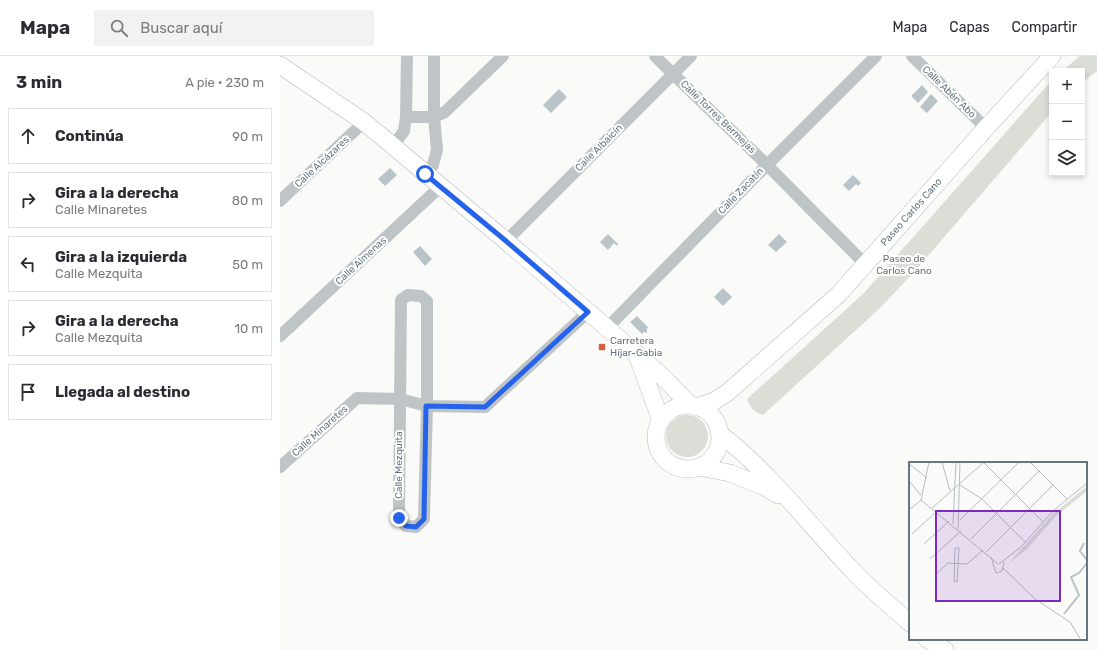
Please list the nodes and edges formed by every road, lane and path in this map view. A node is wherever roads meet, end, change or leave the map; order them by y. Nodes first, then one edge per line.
1 (406, 56) edge
2 (434, 56) edge
3 (503, 56) edge
4 (655, 56) edge
5 (691, 56) edge
6 (876, 56) edge
7 (912, 56) edge
8 (1052, 56) edge
9 (280, 65) edge
10 (673, 74) junction
11 (406, 117) junction
12 (434, 117) junction
13 (364, 122) junction
14 (986, 128) junction
15 (393, 146) junction
16 (767, 165) junction
17 (425, 174) junction
18 (441, 186) junction
19 (280, 201) edge
20 (506, 241) junction
21 (865, 264) junction
22 (588, 312) junction
23 (607, 328) junction
24 (280, 336) edge
25 (637, 355) junction
26 (727, 394) junction
27 (400, 399) junction
28 (426, 406) junction
29 (694, 406) junction
30 (661, 421) junction
31 (719, 430) junction
32 (699, 466) junction
33 (280, 467) edge
34 (793, 504) junction
35 (909, 622) edge
36 (929, 640) edge
37 (945, 650) edge

1 - 11 street
2 - 12 street
3 - 12 street
4 - 10 street, Calle Torres Bermejas
5 - 10 street, Calle Albaicín
6 - 16 street, Calle Zacatín
7 - 14 street, Calle Abén Abo
8 - 14 street, Paseo Carlos Cano
9 - 13 street
10 - 16 street, Calle Torres Bermejas
10 - 20 street, Calle Albaicín
11 - 12 street
11 - 15 street
12 - 17 street
13 - 15 street
13 - 19 street, Calle Alcázares
14 - 21 street, Paseo Carlos Cano
15 - 17 street
16 - 21 street, Calle Torres Bermejas
16 - 23 street, Calle Zacatín
17 - 18 street
18 - 20 street
18 - 24 street, Calle Almenas
20 - 22 street
21 - 26 street, Paseo Carlos Cano
22 - 23 street
22 - 28 street, Calle Minaretes
23 - 25 street
25 - 29 street
25 - 30 street
26 - 29 street, Paseo Carlos Cano
26 - 31 street, Paseo Carlos Cano
27 - 28 street, Calle Minaretes
27 - 28 street, Calle Mezquita
27 - 28 street, Calle Mezquita
27 - 33 street, Calle Minaretes
29 - 30 street
29 - 31 street
30 - 32 street
31 - 32 street
31 - 34 street
32 - 34 street
34 - 35 street
36 - 37 street

